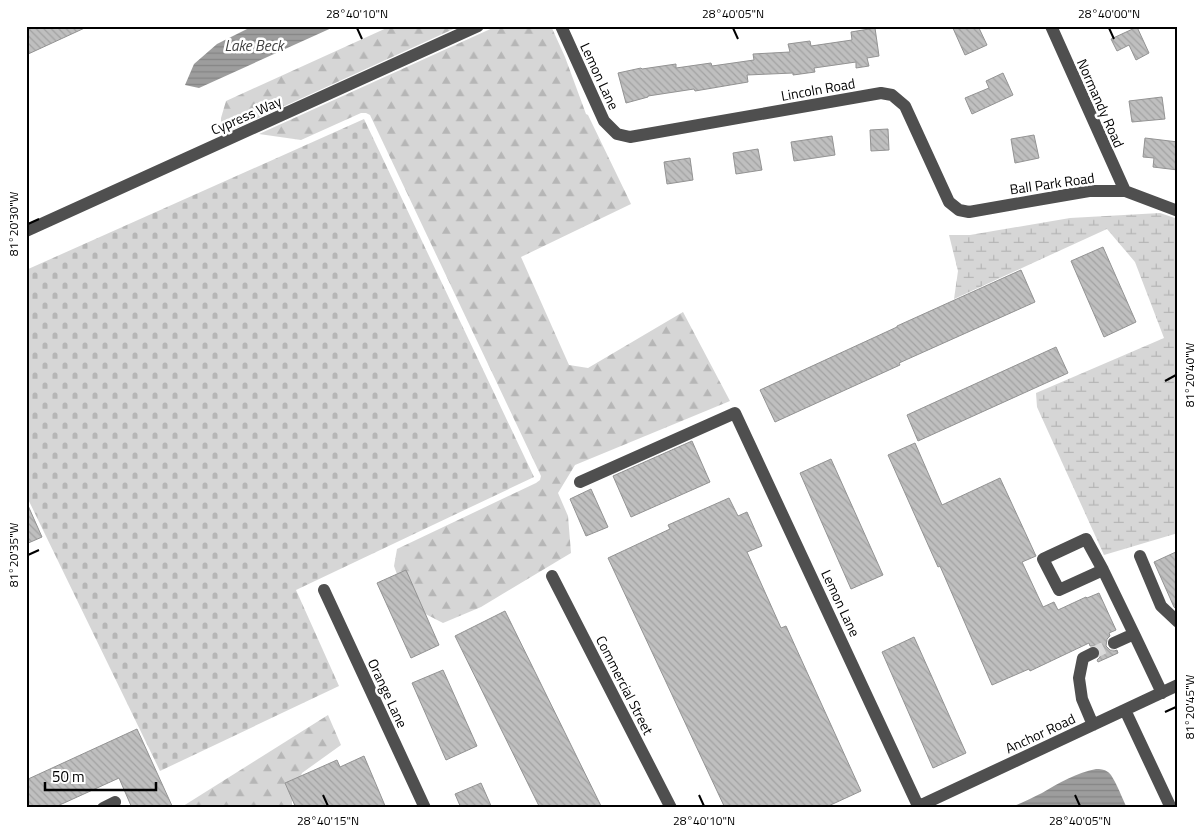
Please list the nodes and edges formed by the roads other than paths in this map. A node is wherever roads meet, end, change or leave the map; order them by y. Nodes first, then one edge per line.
1 (478, 26) edge
2 (561, 26) edge
3 (1051, 26) edge
4 (617, 134) joint
5 (1125, 192) junction
6 (959, 210) joint
7 (1178, 211) edge
8 (26, 231) edge
9 (580, 482) dead end
10 (1140, 556) dead end
11 (1103, 570) junction
12 (552, 576) dead end
13 (324, 590) dead end
14 (1178, 622) edge
15 (1134, 634) junction
16 (1114, 643) tunnel mouth
17 (1093, 652) tunnel mouth
18 (1178, 685) edge
19 (1162, 693) junction
20 (1125, 710) junction
21 (1093, 725) junction
22 (115, 802) dead end
23 (917, 807) edge
24 (103, 808) edge
25 (425, 808) edge
26 (671, 808) edge
27 (1171, 808) edge

1 - 8 street, Cypress Way
2 - 4 street, Lemon Lane
3 - 5 street, Normandy Road
4 - 6 street, Lincoln Road
5 - 6 street, Ball Park Road
5 - 7 street, Ball Park Road
9 - 23 street, Lemon Lane
10 - 14 street
11 - 11 street
11 - 15 street
12 - 26 street, Commercial Street
13 - 25 street, Orange Lane
15 - 16 street
15 - 19 street
17 - 21 street
18 - 19 street, Anchor Road
19 - 20 street, Anchor Road
20 - 21 street, Anchor Road
20 - 27 street
21 - 23 street, Anchor Road
22 - 24 street

